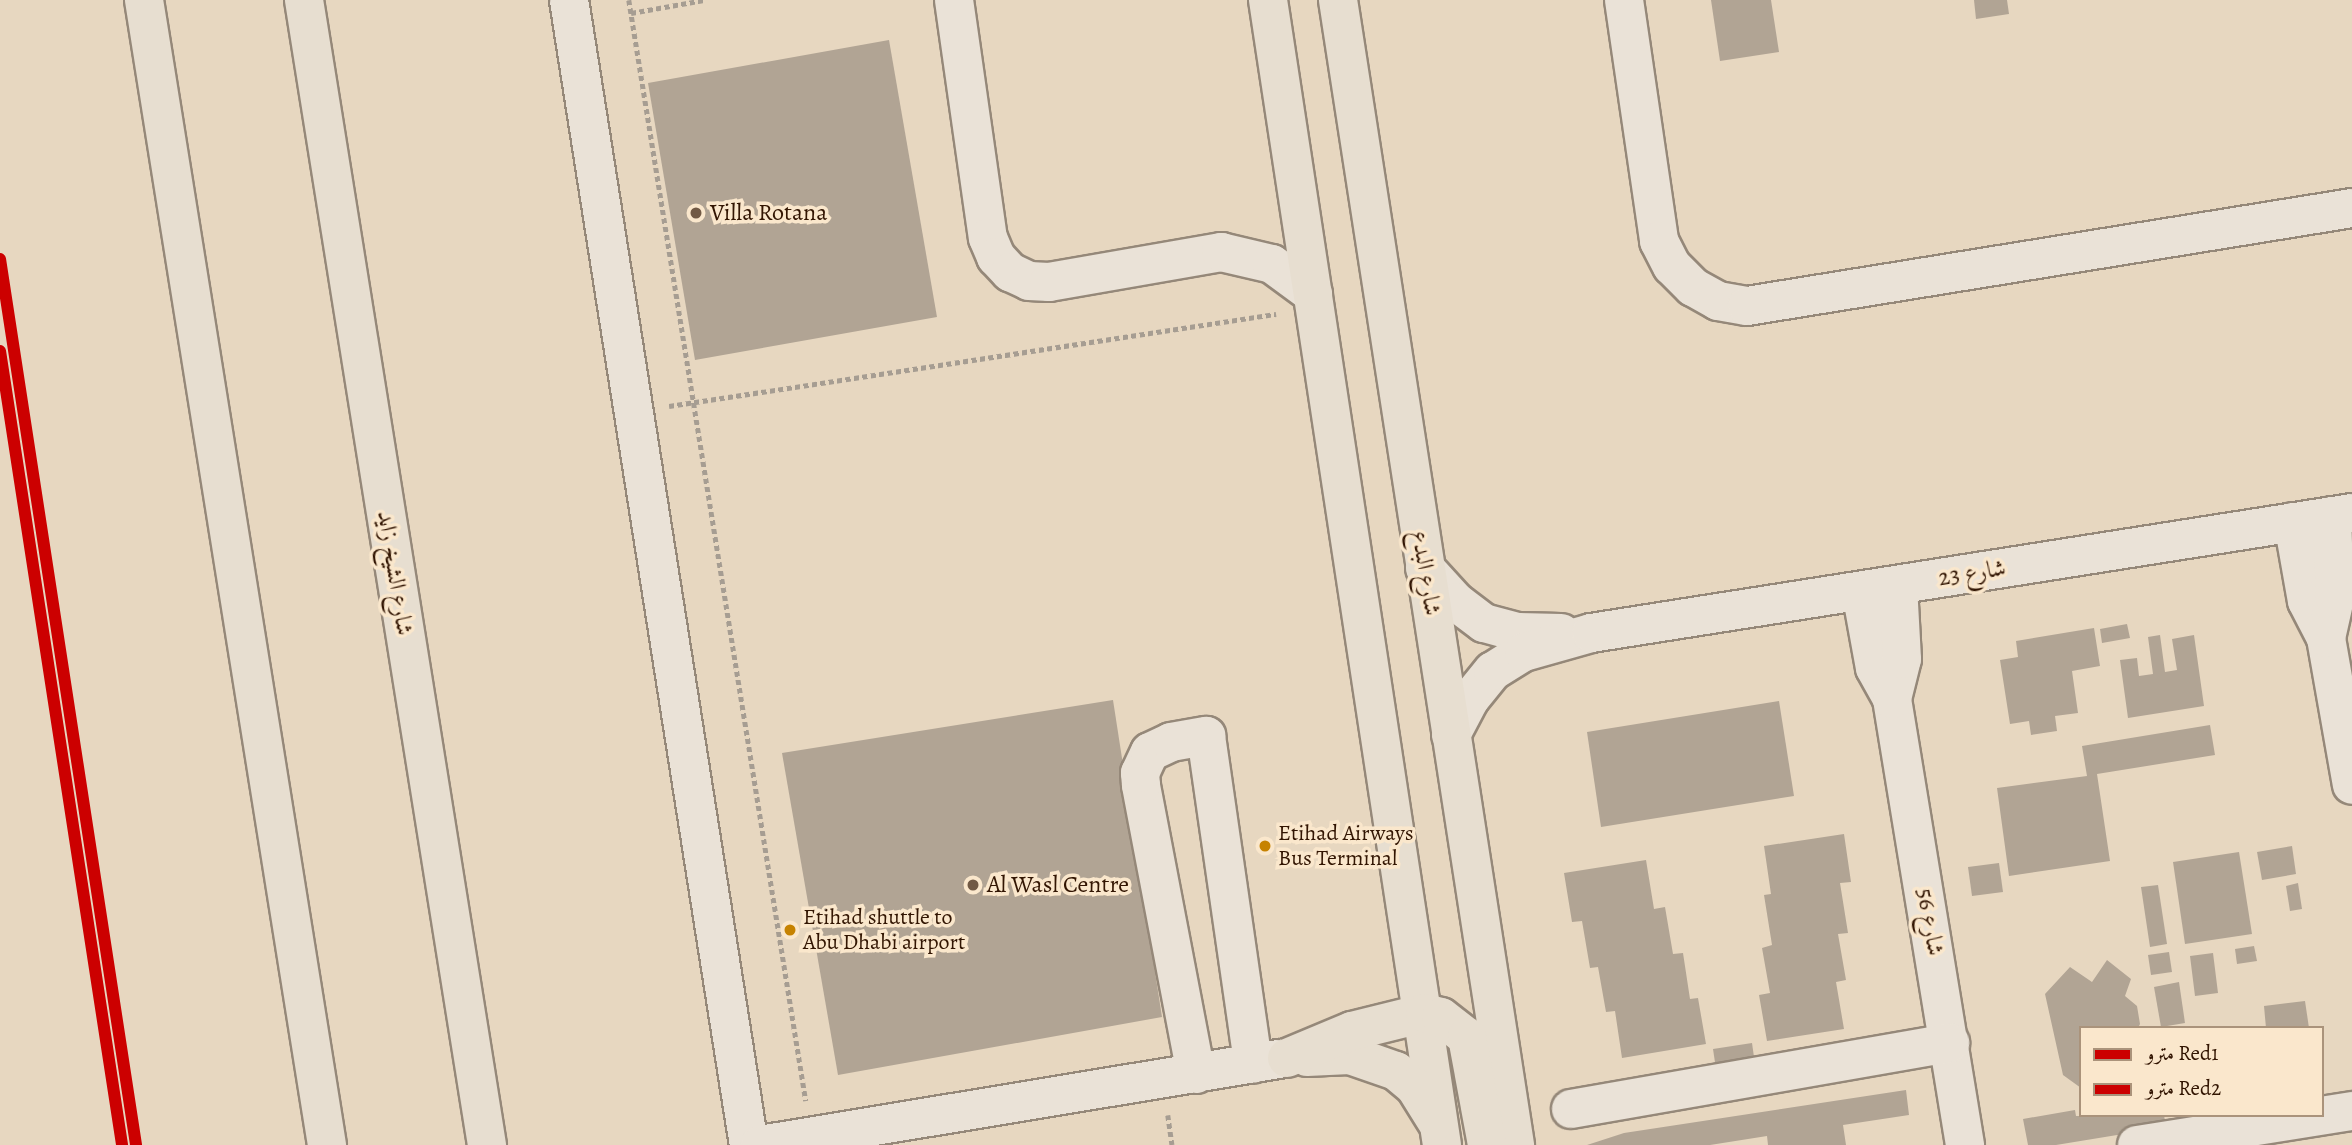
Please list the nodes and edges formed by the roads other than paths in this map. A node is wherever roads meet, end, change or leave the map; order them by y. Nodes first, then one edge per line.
1 (144, 0) edge
2 (304, 0) edge
3 (569, 0) edge
4 (954, 0) edge
5 (1268, 0) edge
6 (1338, 0) edge
7 (1624, 0) edge
8 (2352, 208) edge
9 (1314, 301) junction
10 (2342, 515) edge
11 (2293, 522) junction
12 (1426, 568) junction
13 (1898, 585) junction
14 (1861, 591) junction
15 (1591, 634) junction
16 (2326, 638) junction
17 (1892, 699) junction
18 (1451, 734) junction
19 (2352, 785) edge
20 (1425, 1013) junction
21 (1950, 1043) junction
22 (1270, 1061) junction
23 (1196, 1074) junction
24 (1571, 1109) dead end
25 (2352, 1111) edge
26 (2324, 1115) edge
27 (2314, 1117) edge
28 (1441, 1137) edge
29 (327, 1145) edge
30 (487, 1145) edge
31 (749, 1145) edge
32 (760, 1145) edge
33 (1487, 1145) edge
34 (1515, 1145) edge
35 (1965, 1145) edge
36 (2137, 1145) edge

1 - 29 main road
2 - 30 main road, شارع الشيخ زايد
3 - 31 street
4 - 9 street
5 - 9 main road
6 - 12 main road, شارع البدع
7 - 8 street
9 - 20 main road
10 - 11 street, شارع 23
10 - 16 street
11 - 13 street, شارع 23
11 - 16 street
12 - 15 street, شارع 23
12 - 18 main road, شارع البدع
13 - 14 street, شارع 23
13 - 17 street, شارع 56
14 - 15 street, شارع 23
14 - 17 street, شارع 56
15 - 18 street, شارع 23
16 - 19 street
17 - 21 street, شارع 56
18 - 34 main road, شارع البدع
20 - 22 main road
20 - 28 main road
20 - 33 main road
21 - 24 street
21 - 35 street, شارع 56
22 - 23 street
22 - 23 street
22 - 28 main road
23 - 32 street
25 - 26 street
27 - 36 street

